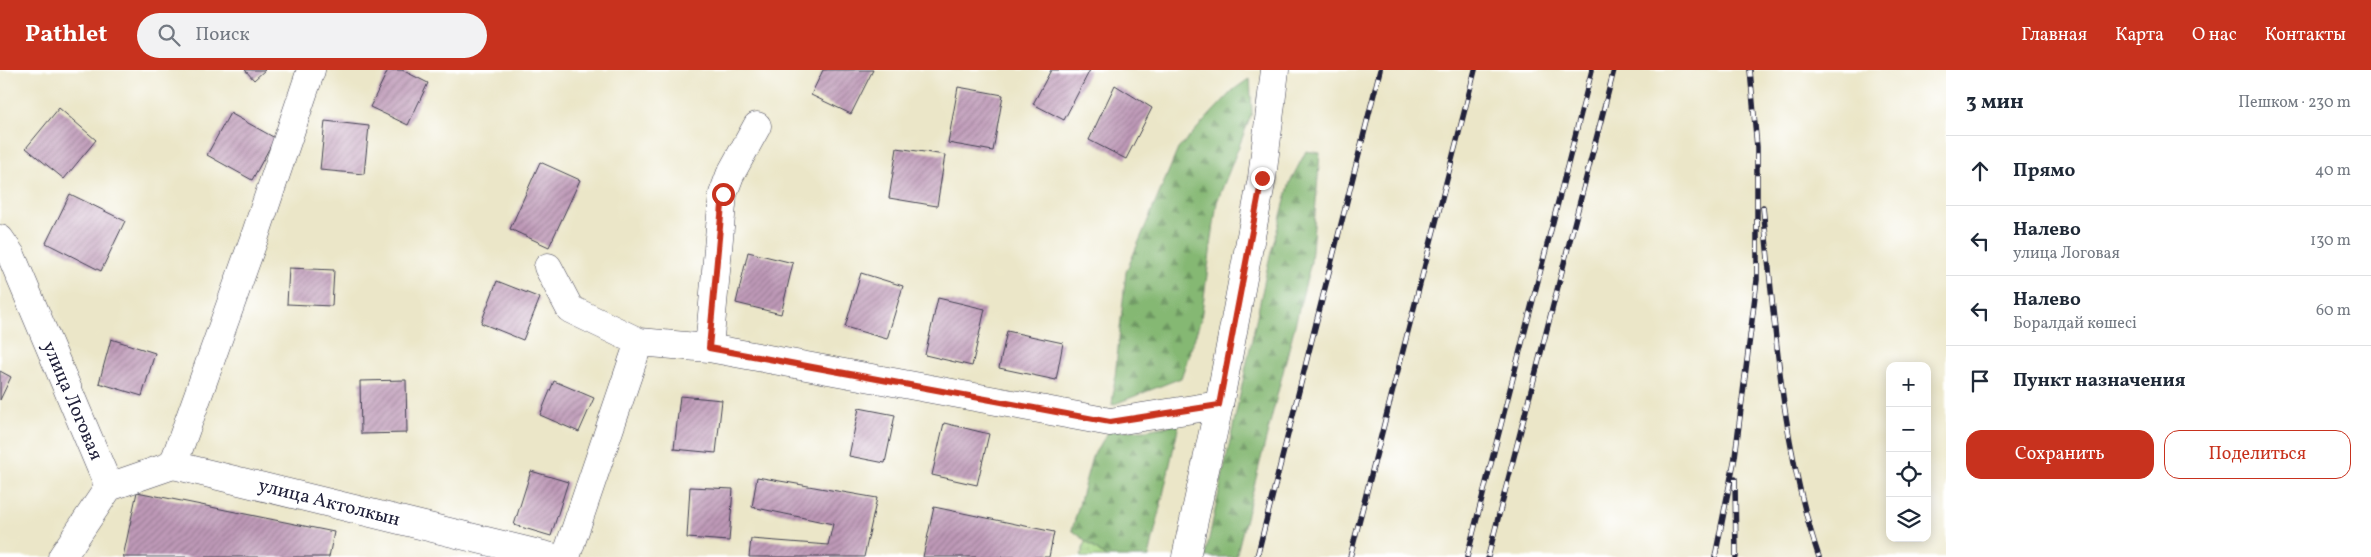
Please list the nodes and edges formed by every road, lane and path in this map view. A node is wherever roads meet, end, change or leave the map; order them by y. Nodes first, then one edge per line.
1 (311, 70) edge
2 (1276, 70) edge
3 (757, 126) dead end
4 (0, 239) edge
5 (548, 267) dead end
6 (639, 342) junction
7 (709, 348) junction
8 (1219, 405) junction
9 (174, 465) junction
10 (109, 487) junction
11 (62, 557) edge
12 (552, 557) edge
13 (566, 557) edge
14 (1186, 557) edge

1 - 9 street
2 - 8 street
3 - 7 street
4 - 10 street, улица Логовая
5 - 6 street
6 - 7 street
6 - 13 street
7 - 8 street
8 - 14 street
9 - 10 street
9 - 12 street, улица Актолкын
10 - 11 street

